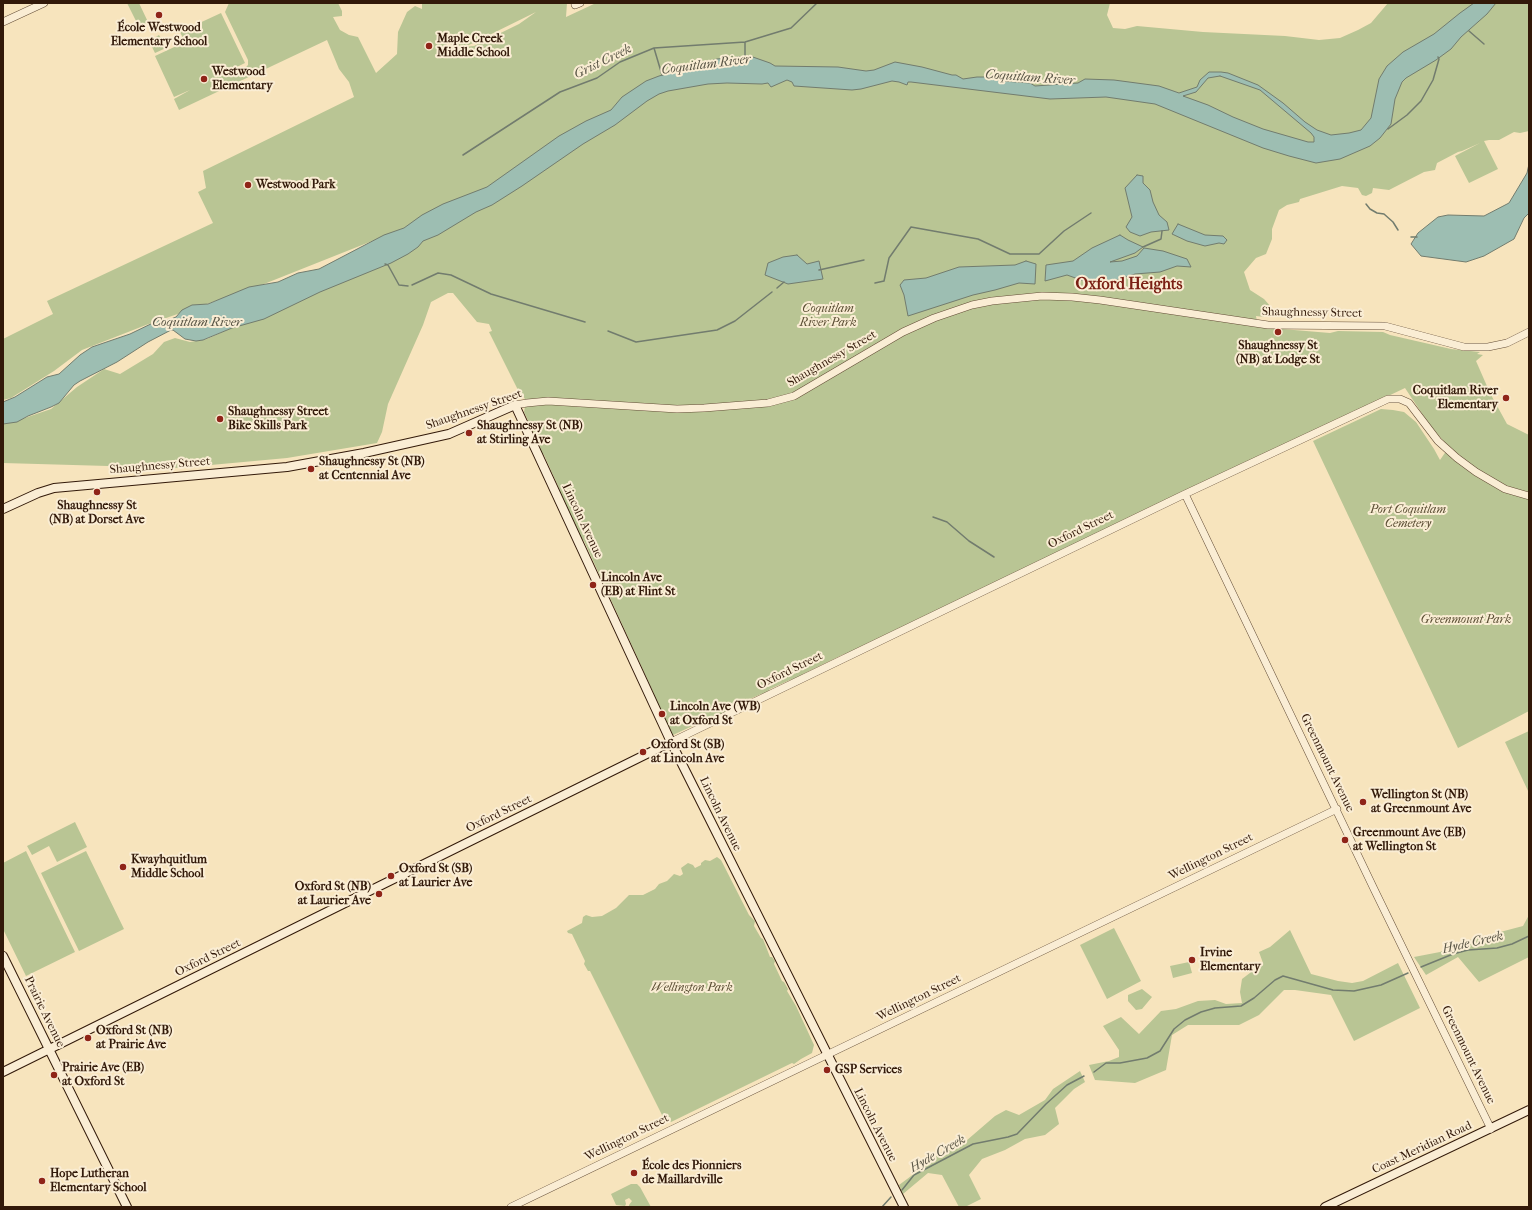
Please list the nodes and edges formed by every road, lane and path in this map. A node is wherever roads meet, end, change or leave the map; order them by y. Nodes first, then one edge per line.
1 (44, 3) edge
2 (3, 22) edge
3 (1529, 332) edge
4 (516, 405) junction
5 (1185, 494) junction
6 (1529, 496) edge
7 (3, 510) edge
8 (671, 742) junction
9 (1337, 809) junction
10 (3, 956) edge
11 (50, 1050) junction
12 (826, 1054) junction
13 (3, 1072) edge
14 (1529, 1110) edge
15 (1491, 1128) junction
16 (127, 1207) edge
17 (511, 1207) edge
18 (904, 1207) edge
19 (1325, 1207) edge

1 - 2 street
3 - 4 street, Shaughnessy Street
4 - 7 main road, Shaughnessy Street
4 - 8 main road, Lincoln Avenue
5 - 6 street, Oxford Street
5 - 8 street, Oxford Street
5 - 9 street, Greenmount Avenue
8 - 11 main road, Oxford Street
8 - 12 main road, Lincoln Avenue
9 - 12 street, Wellington Street
9 - 15 street, Greenmount Avenue
10 - 11 main road, Prairie Avenue
11 - 13 main road, Oxford Street
11 - 16 main road, Prairie Avenue
12 - 17 street, Wellington Street
12 - 18 main road, Lincoln Avenue
14 - 15 main road, Coast Meridian Road
15 - 19 main road, Coast Meridian Road

